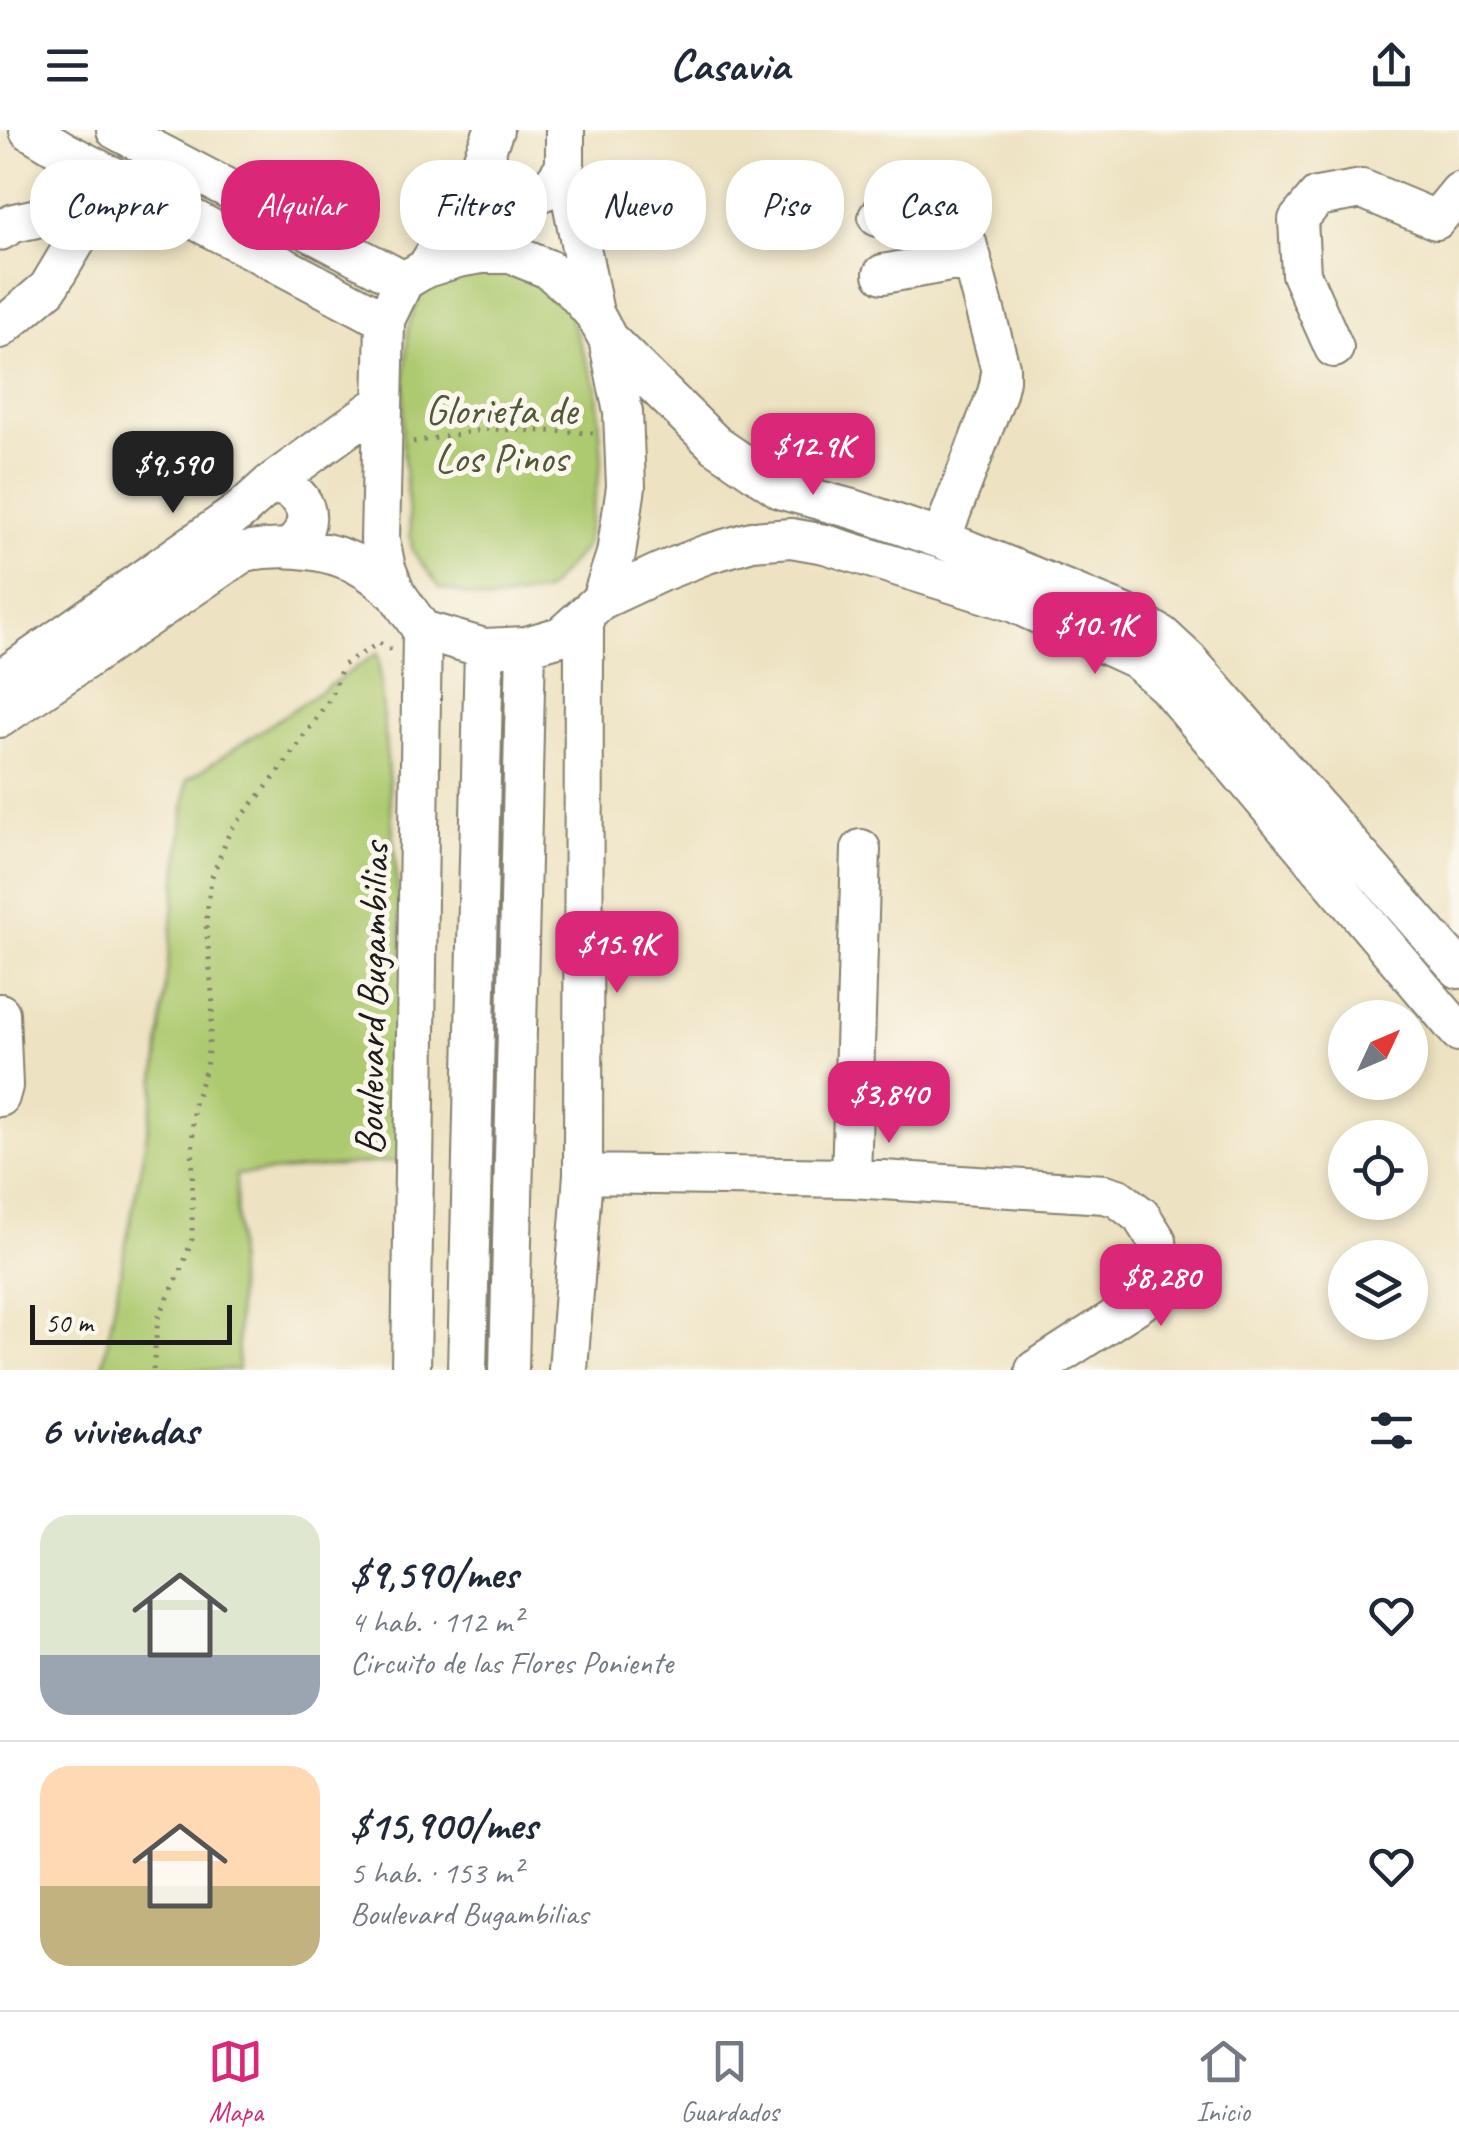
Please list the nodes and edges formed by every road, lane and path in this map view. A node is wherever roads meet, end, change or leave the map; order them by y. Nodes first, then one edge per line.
1 (28, 130) edge
2 (116, 130) edge
3 (491, 140) edge
4 (565, 148) edge
5 (83, 160) edge
6 (1447, 206) edge
7 (30, 220) edge
8 (201, 223) edge
9 (0, 232) edge
10 (71, 250) edge
11 (969, 250) edge
12 (972, 258) junction
13 (415, 274) junction
14 (883, 274) dead end
15 (385, 320) junction
16 (601, 327) junction
17 (0, 329) edge
18 (1334, 348) dead end
19 (382, 403) junction
20 (624, 432) junction
21 (382, 447) junction
22 (270, 484) junction
23 (856, 510) junction
24 (941, 539) junction
25 (825, 544) junction
26 (290, 547) junction
27 (396, 594) junction
28 (592, 609) junction
29 (422, 630) junction
30 (526, 646) junction
31 (484, 648) junction
32 (422, 668) junction
33 (0, 680) edge
34 (0, 718) edge
35 (861, 850) dead end
36 (1456, 960) edge
37 (0, 1013) edge
38 (1459, 1032) edge
39 (0, 1097) edge
40 (584, 1174) junction
41 (851, 1178) junction
42 (153, 1370) edge
43 (412, 1370) edge
44 (467, 1370) edge
45 (509, 1370) edge
46 (568, 1370) edge
47 (1035, 1370) edge

1 - 5 street
2 - 13 street
3 - 4 street
3 - 13 street
4 - 16 street
6 - 18 street
7 - 9 street
8 - 15 street
10 - 17 street
11 - 12 street
12 - 14 street
12 - 24 street
13 - 15 street
13 - 16 street
15 - 19 street
16 - 20 street
16 - 23 street
19 - 21 street
19 - 22 street
20 - 21 path
20 - 28 street
21 - 27 street
22 - 26 street
22 - 33 street
23 - 24 street
23 - 25 street
24 - 36 street
25 - 28 street
25 - 38 street
26 - 27 street
26 - 34 street
27 - 29 street
28 - 30 street
28 - 40 street
29 - 31 street
29 - 32 street, Boulevard Bugambilias
30 - 31 street
30 - 45 street
31 - 44 street
32 - 42 path
32 - 43 street, Boulevard Bugambilias
35 - 41 street
37 - 39 street
40 - 41 street
40 - 46 street
41 - 47 street

